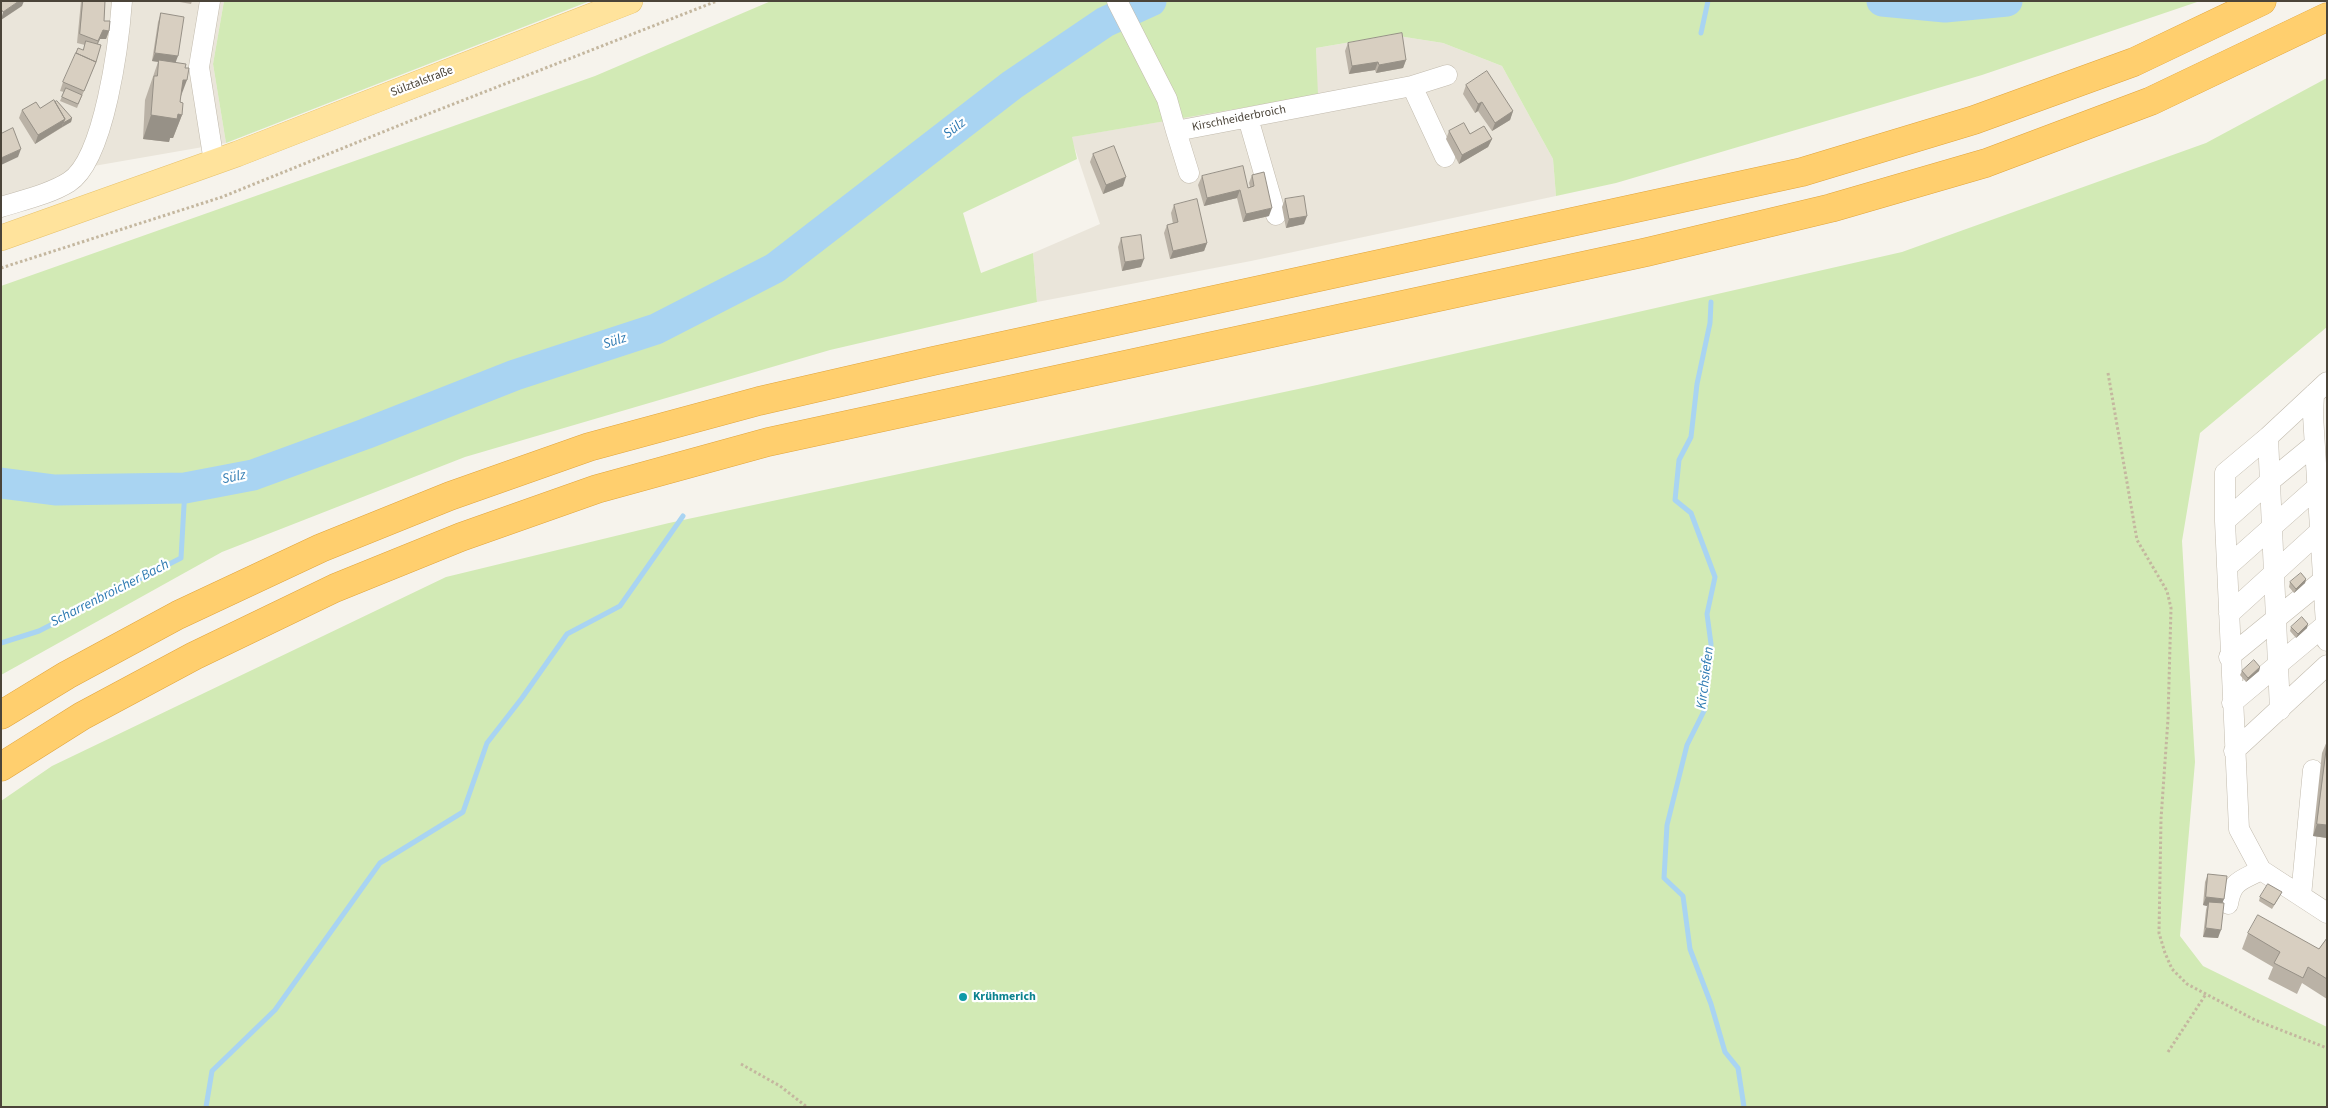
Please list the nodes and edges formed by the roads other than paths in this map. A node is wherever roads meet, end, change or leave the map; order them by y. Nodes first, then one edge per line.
1 (122, 1) edge
2 (210, 1) edge
3 (630, 1) edge
4 (1117, 1) edge
5 (2262, 1) edge
6 (2327, 17) edge
7 (1447, 75) dead end
8 (1412, 86) junction
9 (1248, 118) junction
10 (1176, 131) junction
11 (1445, 157) dead end
12 (225, 158) junction
13 (1189, 173) dead end
14 (1, 207) edge
15 (1276, 216) dead end
16 (1, 238) edge
17 (2320, 388) edge
18 (2268, 437) junction
19 (2314, 445) junction
20 (2270, 481) junction
21 (2317, 487) junction
22 (2225, 521) junction
23 (2272, 527) junction
24 (2320, 532) junction
25 (2227, 567) junction
26 (2274, 574) junction
27 (2322, 581) junction
28 (2229, 614) junction
29 (2276, 619) junction
30 (2326, 633) edge
31 (2230, 658) junction
32 (2278, 664) junction
33 (2327, 665) edge
34 (2232, 703) junction
35 (2280, 710) junction
36 (1, 715) edge
37 (2234, 751) junction
38 (1, 767) edge
39 (2313, 770) dead end
40 (2261, 870) junction
41 (2301, 896) junction
42 (2228, 904) dead end
43 (2327, 913) edge

1 - 14 street
2 - 12 street
3 - 12 main road, Sülztalstraße
4 - 10 street, Kirschheiderbroich
5 - 36 highway
6 - 38 highway
7 - 8 street, Kirschheiderbroich
8 - 9 street, Kirschheiderbroich
8 - 11 street
9 - 10 street, Kirschheiderbroich
9 - 15 street
10 - 13 street
12 - 16 main road, Sülztalstraße
17 - 18 street
17 - 19 street
18 - 20 street
18 - 22 street
19 - 20 street
19 - 21 street
20 - 22 street
20 - 23 street
21 - 23 street
21 - 24 street
22 - 25 street
23 - 25 street
23 - 26 street
24 - 26 street
24 - 27 street
25 - 28 street
26 - 28 street
26 - 29 street
27 - 29 street
27 - 30 street
28 - 31 street
29 - 31 street
29 - 32 street
30 - 32 street
31 - 34 street
32 - 34 street
32 - 35 street
33 - 35 street
34 - 37 street
35 - 37 street
37 - 40 street
39 - 41 street
40 - 41 street
40 - 42 street
41 - 43 street

